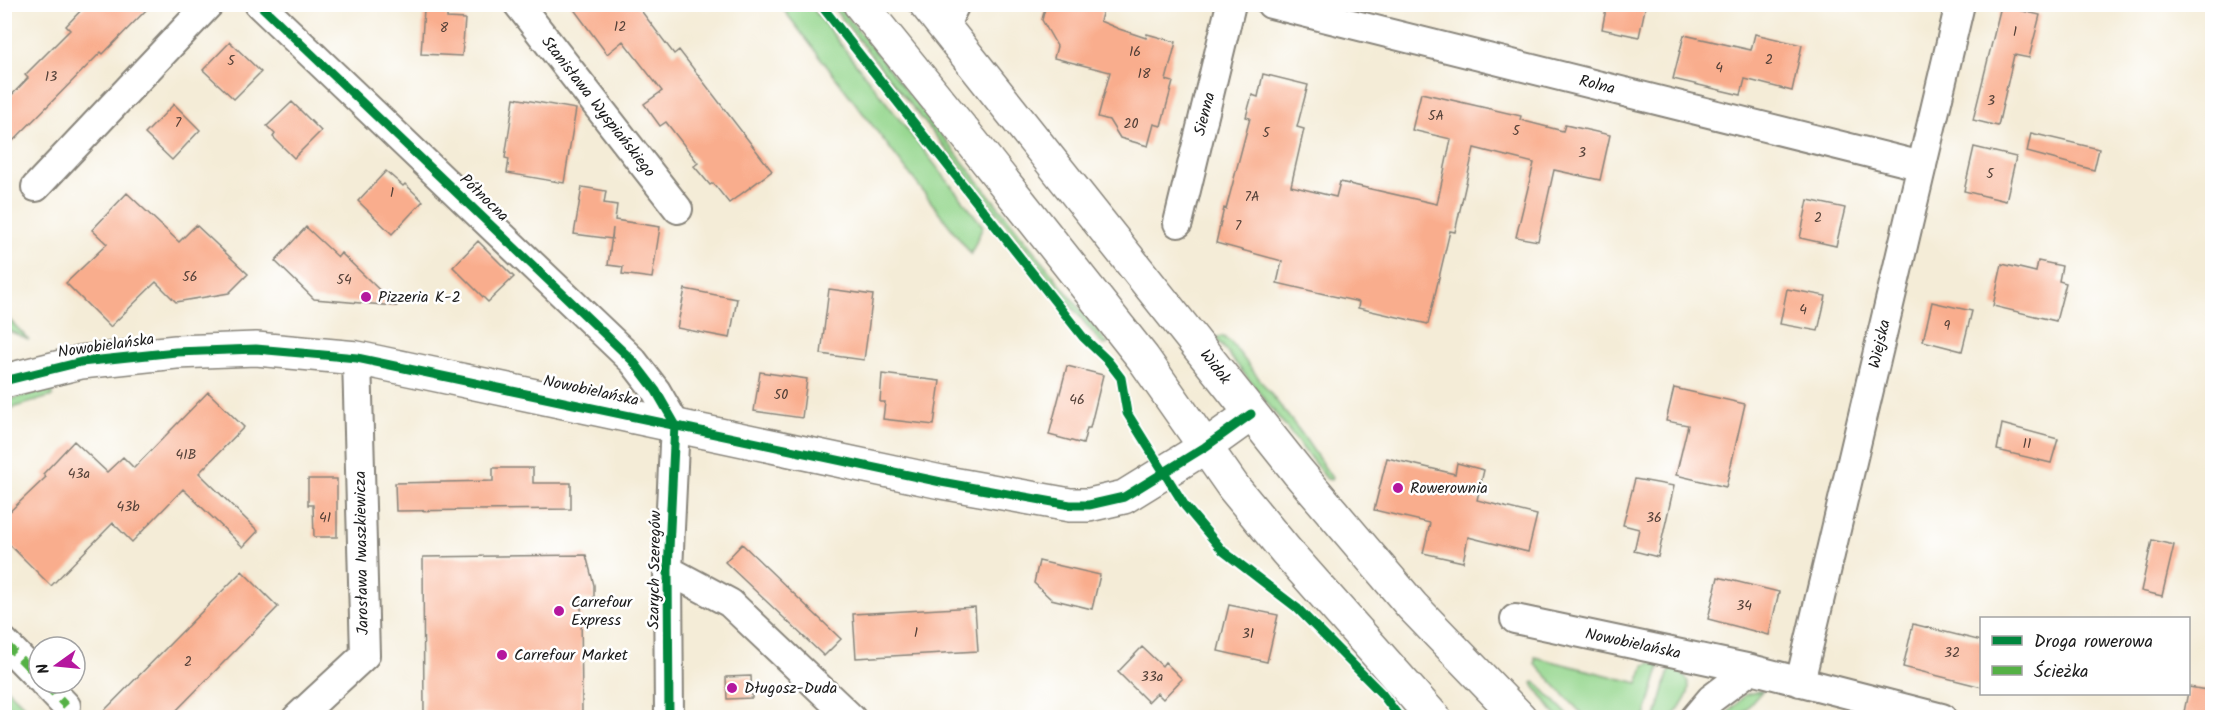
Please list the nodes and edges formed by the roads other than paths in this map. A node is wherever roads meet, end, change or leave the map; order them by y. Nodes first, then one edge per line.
1 (209, 4) edge
2 (259, 4) edge
3 (518, 4) edge
4 (860, 4) edge
5 (1231, 4) edge
6 (1271, 4) edge
7 (1960, 4) edge
8 (942, 12) edge
9 (1922, 166) junction
10 (36, 187) dead end
11 (678, 208) dead end
12 (1178, 223) dead end
13 (357, 358) junction
14 (4, 381) edge
15 (1251, 414) junction
16 (675, 424) junction
17 (1205, 447) junction
18 (668, 570) junction
19 (1515, 619) dead end
20 (4, 642) edge
21 (27, 666) edge
22 (1751, 669) junction
23 (1800, 682) junction
24 (55, 695) edge
25 (66, 706) dead end
26 (297, 717) edge
27 (669, 717) edge
28 (851, 717) edge
29 (1434, 717) edge
30 (1520, 717) edge
31 (1695, 717) edge
32 (1942, 717) edge

1 - 10 street
2 - 16 street, Północna
3 - 11 street, Stanisława Wyspiańskiego
4 - 17 main road
5 - 12 street, Sienna
6 - 9 street, Rolna
7 - 9 street, Wiejska
8 - 15 main road, Widok
9 - 23 street, Wiejska
13 - 14 main road, Nowobielańska
13 - 16 main road, Nowobielańska
13 - 26 street, Jarosława Iwaszkiewicza
15 - 17 main road, Nowobielańska
15 - 30 main road, Widok
16 - 17 main road, Nowobielańska
16 - 18 street, Szarych Szeregów
17 - 29 main road
18 - 27 street, Szarych Szeregów
18 - 28 street
19 - 22 street, Nowobielańska
20 - 21 street
22 - 23 street, Nowobielańska
22 - 31 street
23 - 32 street, Nowobielańska
24 - 25 street

